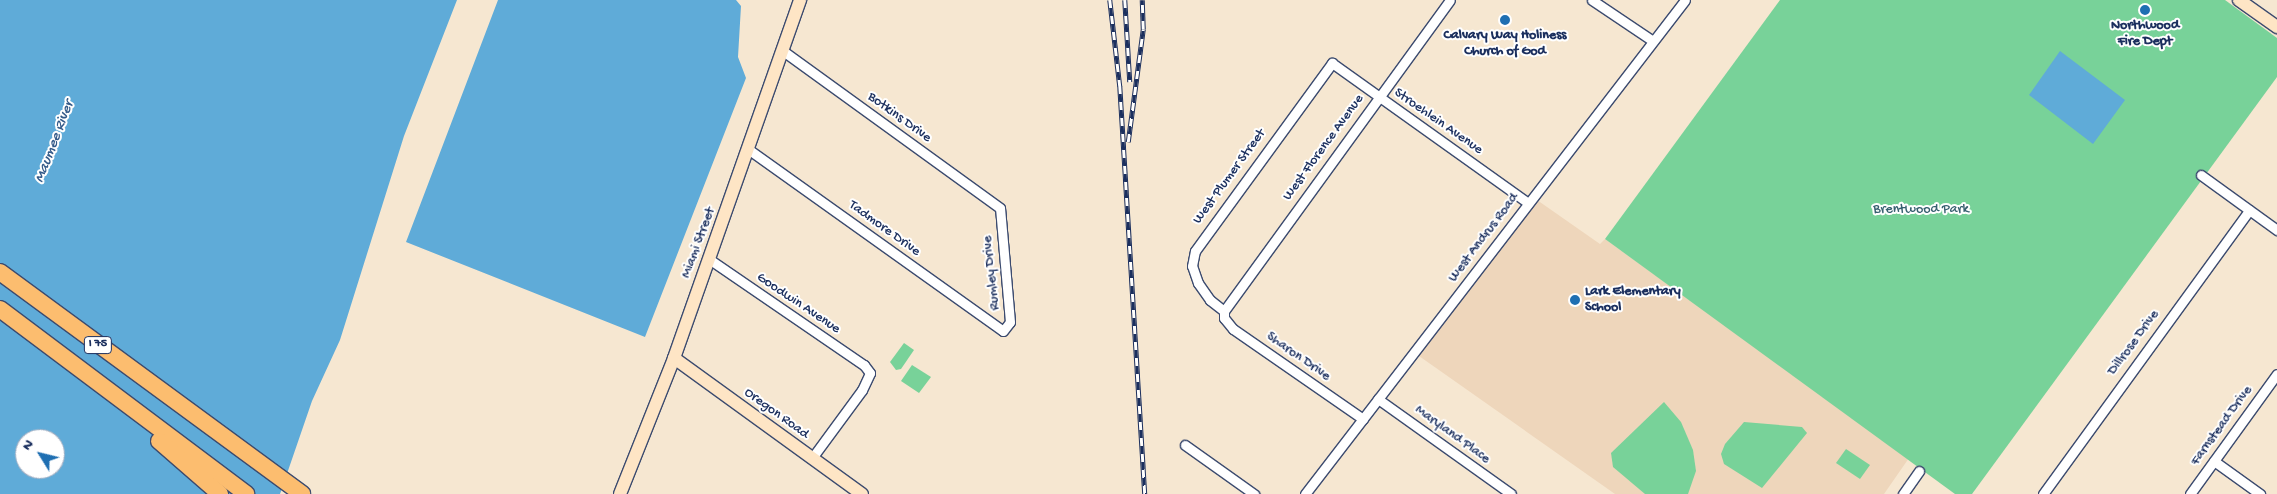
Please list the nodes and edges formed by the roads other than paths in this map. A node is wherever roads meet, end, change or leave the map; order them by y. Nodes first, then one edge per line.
1 (800, 0) edge
2 (1450, 0) edge
3 (1592, 0) edge
4 (1685, 0) edge
5 (2239, 0) edge
6 (2277, 27) edge
7 (1653, 41) junction
8 (782, 50) junction
9 (1332, 63) joint
10 (1379, 96) junction
11 (748, 149) junction
12 (2201, 175) dead end
13 (1528, 203) junction
14 (1000, 208) joint
15 (2249, 210) junction
16 (2277, 230) edge
17 (709, 259) junction
18 (0, 272) edge
19 (0, 309) edge
20 (1223, 312) junction
21 (1003, 331) joint
22 (60, 354) junction
23 (674, 358) junction
24 (2277, 374) edge
25 (1378, 399) junction
26 (1363, 419) junction
27 (1186, 445) dead end
28 (812, 458) junction
29 (2214, 461) junction
30 (1919, 472) dead end
31 (220, 494) edge
32 (246, 494) edge
33 (302, 494) edge
34 (620, 494) edge
35 (862, 494) edge
36 (1254, 494) edge
37 (1305, 494) edge
38 (1511, 494) edge
39 (1903, 494) edge
40 (2043, 494) edge
41 (2190, 494) edge
42 (2260, 494) edge

1 - 8 main road, Miami Street
2 - 10 street, West Florence Avenue
3 - 7 street
4 - 7 street, West Andrus Road
5 - 6 main road
7 - 13 street, West Andrus Road
8 - 11 main road, Miami Street
8 - 14 street, Botkins Drive
9 - 10 street, Stroehlein Avenue
9 - 20 street, West Plumer Street
10 - 13 street, Stroehlein Avenue
10 - 20 street, West Florence Avenue
11 - 17 main road, Miami Street
11 - 21 street, Tadmore Drive
12 - 15 street
13 - 25 street, West Andrus Road
14 - 21 street, Rumley Drive
15 - 16 street
15 - 40 street, Dillrose Drive
17 - 23 main road, Miami Street
17 - 28 street, Goodwin Avenue
18 - 33 highway, I 75
19 - 22 highway, I 75 / I 75
20 - 26 street, Sharon Drive
22 - 31 highway
22 - 32 highway, I 75 / I 75
23 - 28 main road, Oregon Road
23 - 34 main road, Miami Street
24 - 29 street, Farnstead Drive
25 - 26 street, West Andrus Road
25 - 38 street, Maryland Place
26 - 37 street, West Andrus Road
27 - 36 street
28 - 35 main road, Oregon Road
29 - 41 street, Farnstead Drive
29 - 42 street
30 - 39 street

